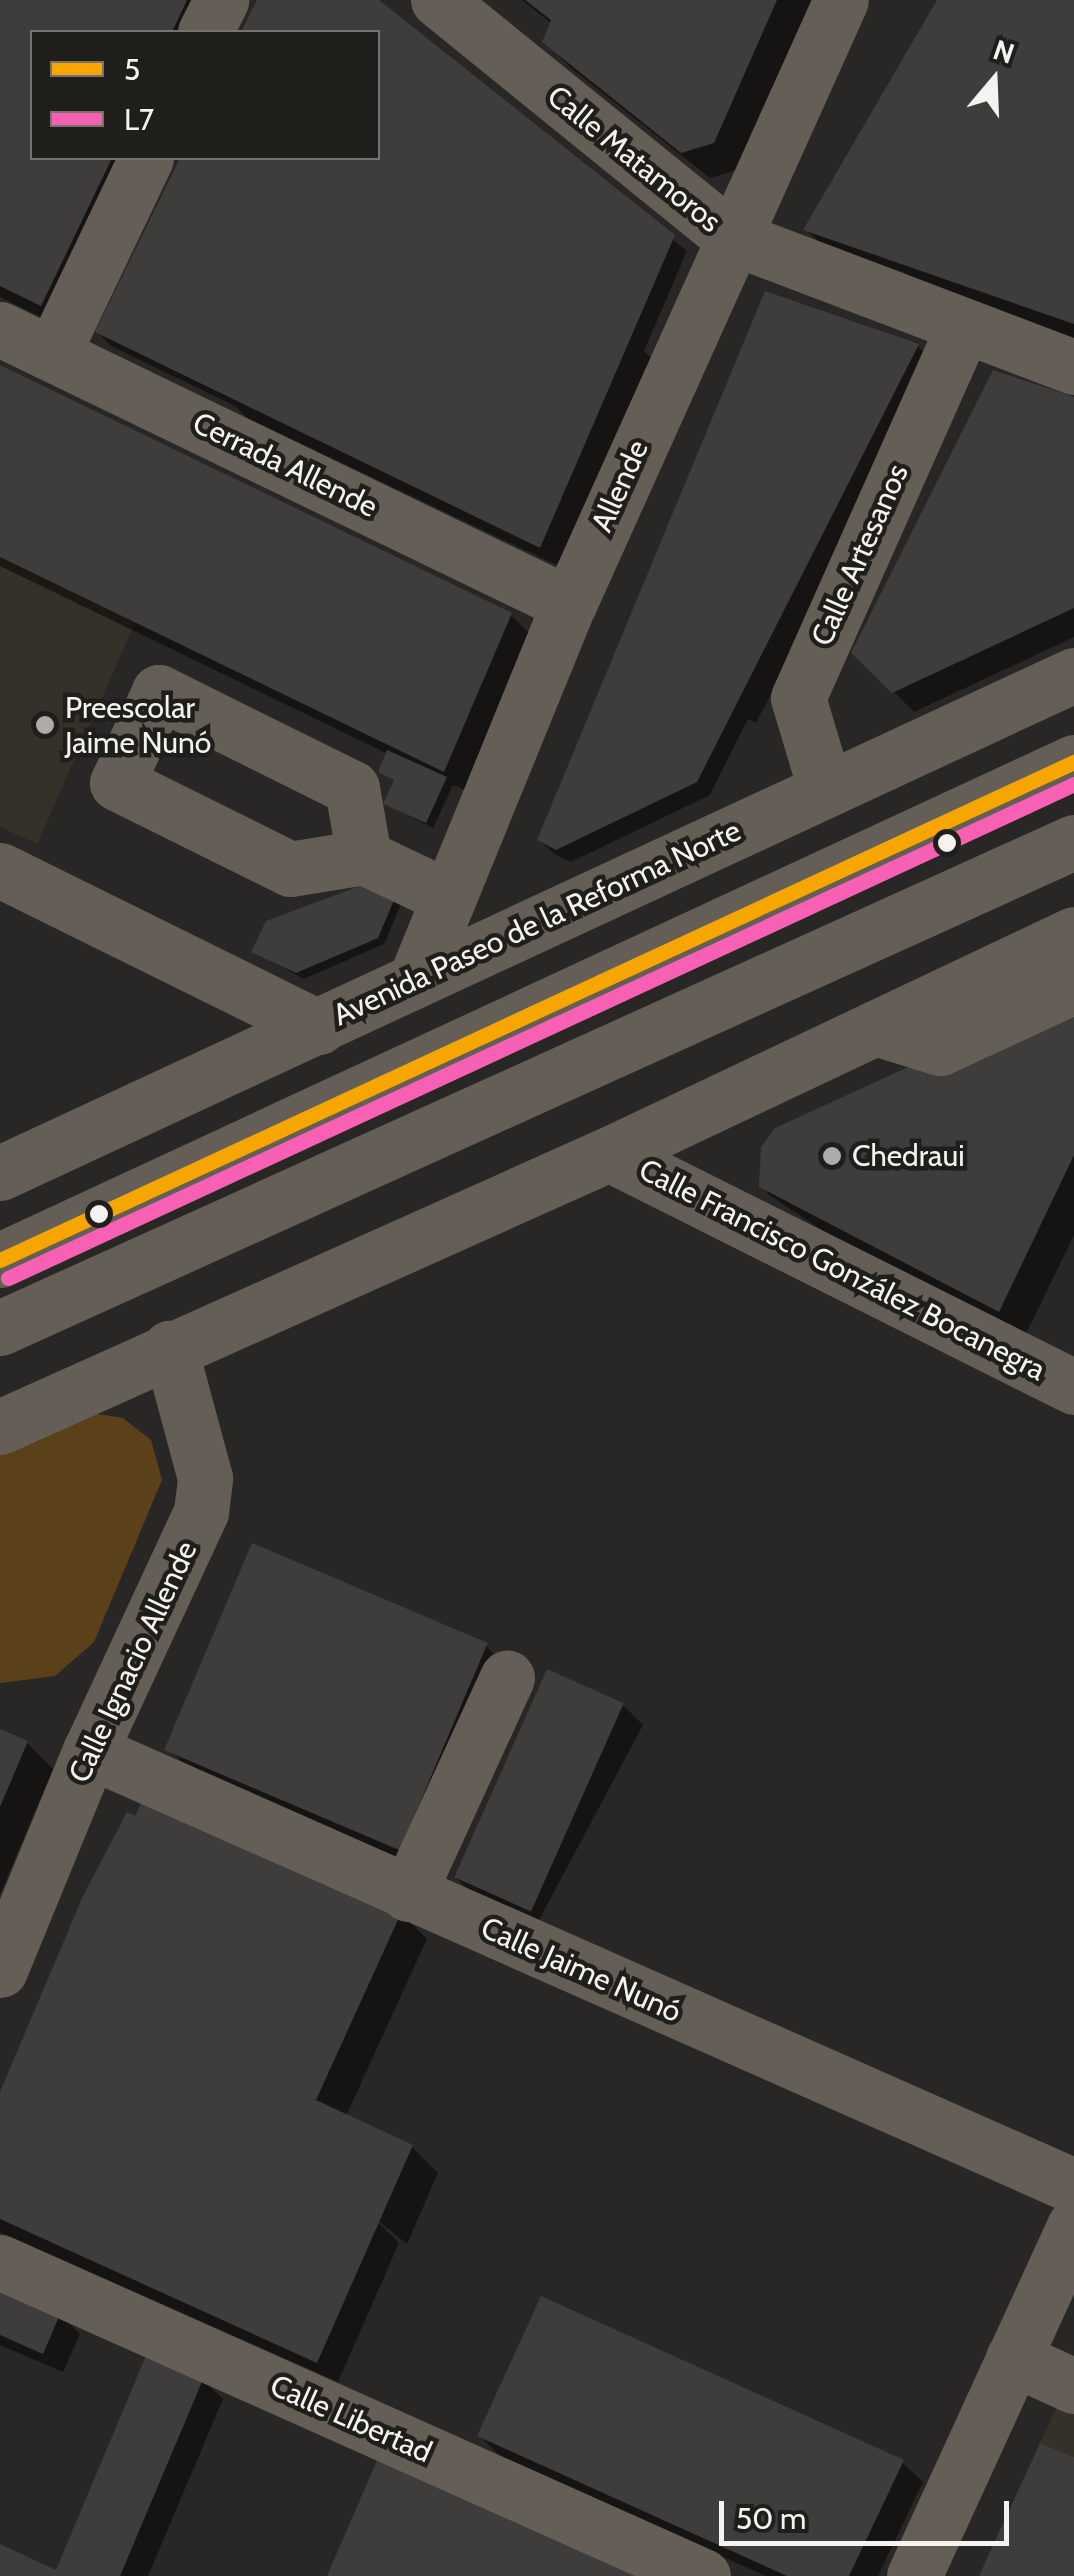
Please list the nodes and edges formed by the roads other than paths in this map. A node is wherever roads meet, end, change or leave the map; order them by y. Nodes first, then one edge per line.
1 (221, 0) edge
2 (438, 0) edge
3 (841, 0) edge
4 (206, 30) edge
5 (145, 160) edge
6 (729, 236) junction
7 (964, 328) junction
8 (0, 329) edge
9 (54, 353) junction
10 (1074, 367) edge
11 (569, 604) junction
12 (1074, 675) edge
13 (1074, 762) edge
14 (825, 788) junction
15 (1074, 842) edge
16 (364, 857) dead end
17 (0, 870) edge
18 (448, 897) junction
19 (1074, 934) edge
20 (416, 978) junction
21 (1074, 986) edge
22 (318, 1027) junction
23 (875, 1028) junction
24 (610, 1154) junction
25 (0, 1172) edge
26 (0, 1260) edge
27 (0, 1328) edge
28 (170, 1348) junction
29 (1074, 1387) edge
30 (0, 1427) edge
31 (507, 1678) dead end
32 (90, 1751) junction
33 (408, 1894) junction
34 (0, 1970) edge
35 (1074, 2186) edge
36 (1074, 2226) edge
37 (0, 2262) edge
38 (1012, 2358) junction
39 (1074, 2386) edge
40 (703, 2576) edge
41 (914, 2576) edge

1 - 4 street
2 - 6 street, Calle Matamoros
3 - 6 street, Allende
5 - 9 street
6 - 7 street, Calle Matamoros
6 - 11 street, Allende
7 - 10 street, Calle Matamoros
7 - 14 street, Calle Artesanos
8 - 9 street, Cerrada Allende
9 - 11 street, Cerrada Allende
11 - 18 street, Allende
12 - 14 street, Avenida Paseo de la Reforma Norte
13 - 26 street
14 - 20 street, Avenida Paseo de la Reforma Norte
15 - 27 street
16 - 18 street
17 - 22 street
18 - 20 street, Allende
19 - 23 street
20 - 22 street, Avenida Paseo de la Reforma Norte
21 - 23 street
22 - 25 street, Avenida Paseo de la Reforma Norte
23 - 24 street
24 - 28 street
24 - 29 street, Calle Francisco González Bocanegra
28 - 30 street
28 - 32 street, Calle Ignacio Allende
31 - 33 street
32 - 33 street, Calle Jaime Nunó
32 - 34 street, Calle Ignacio Allende
33 - 35 street, Calle Jaime Nunó
36 - 38 street
37 - 40 street, Calle Libertad
38 - 39 street
38 - 41 street

